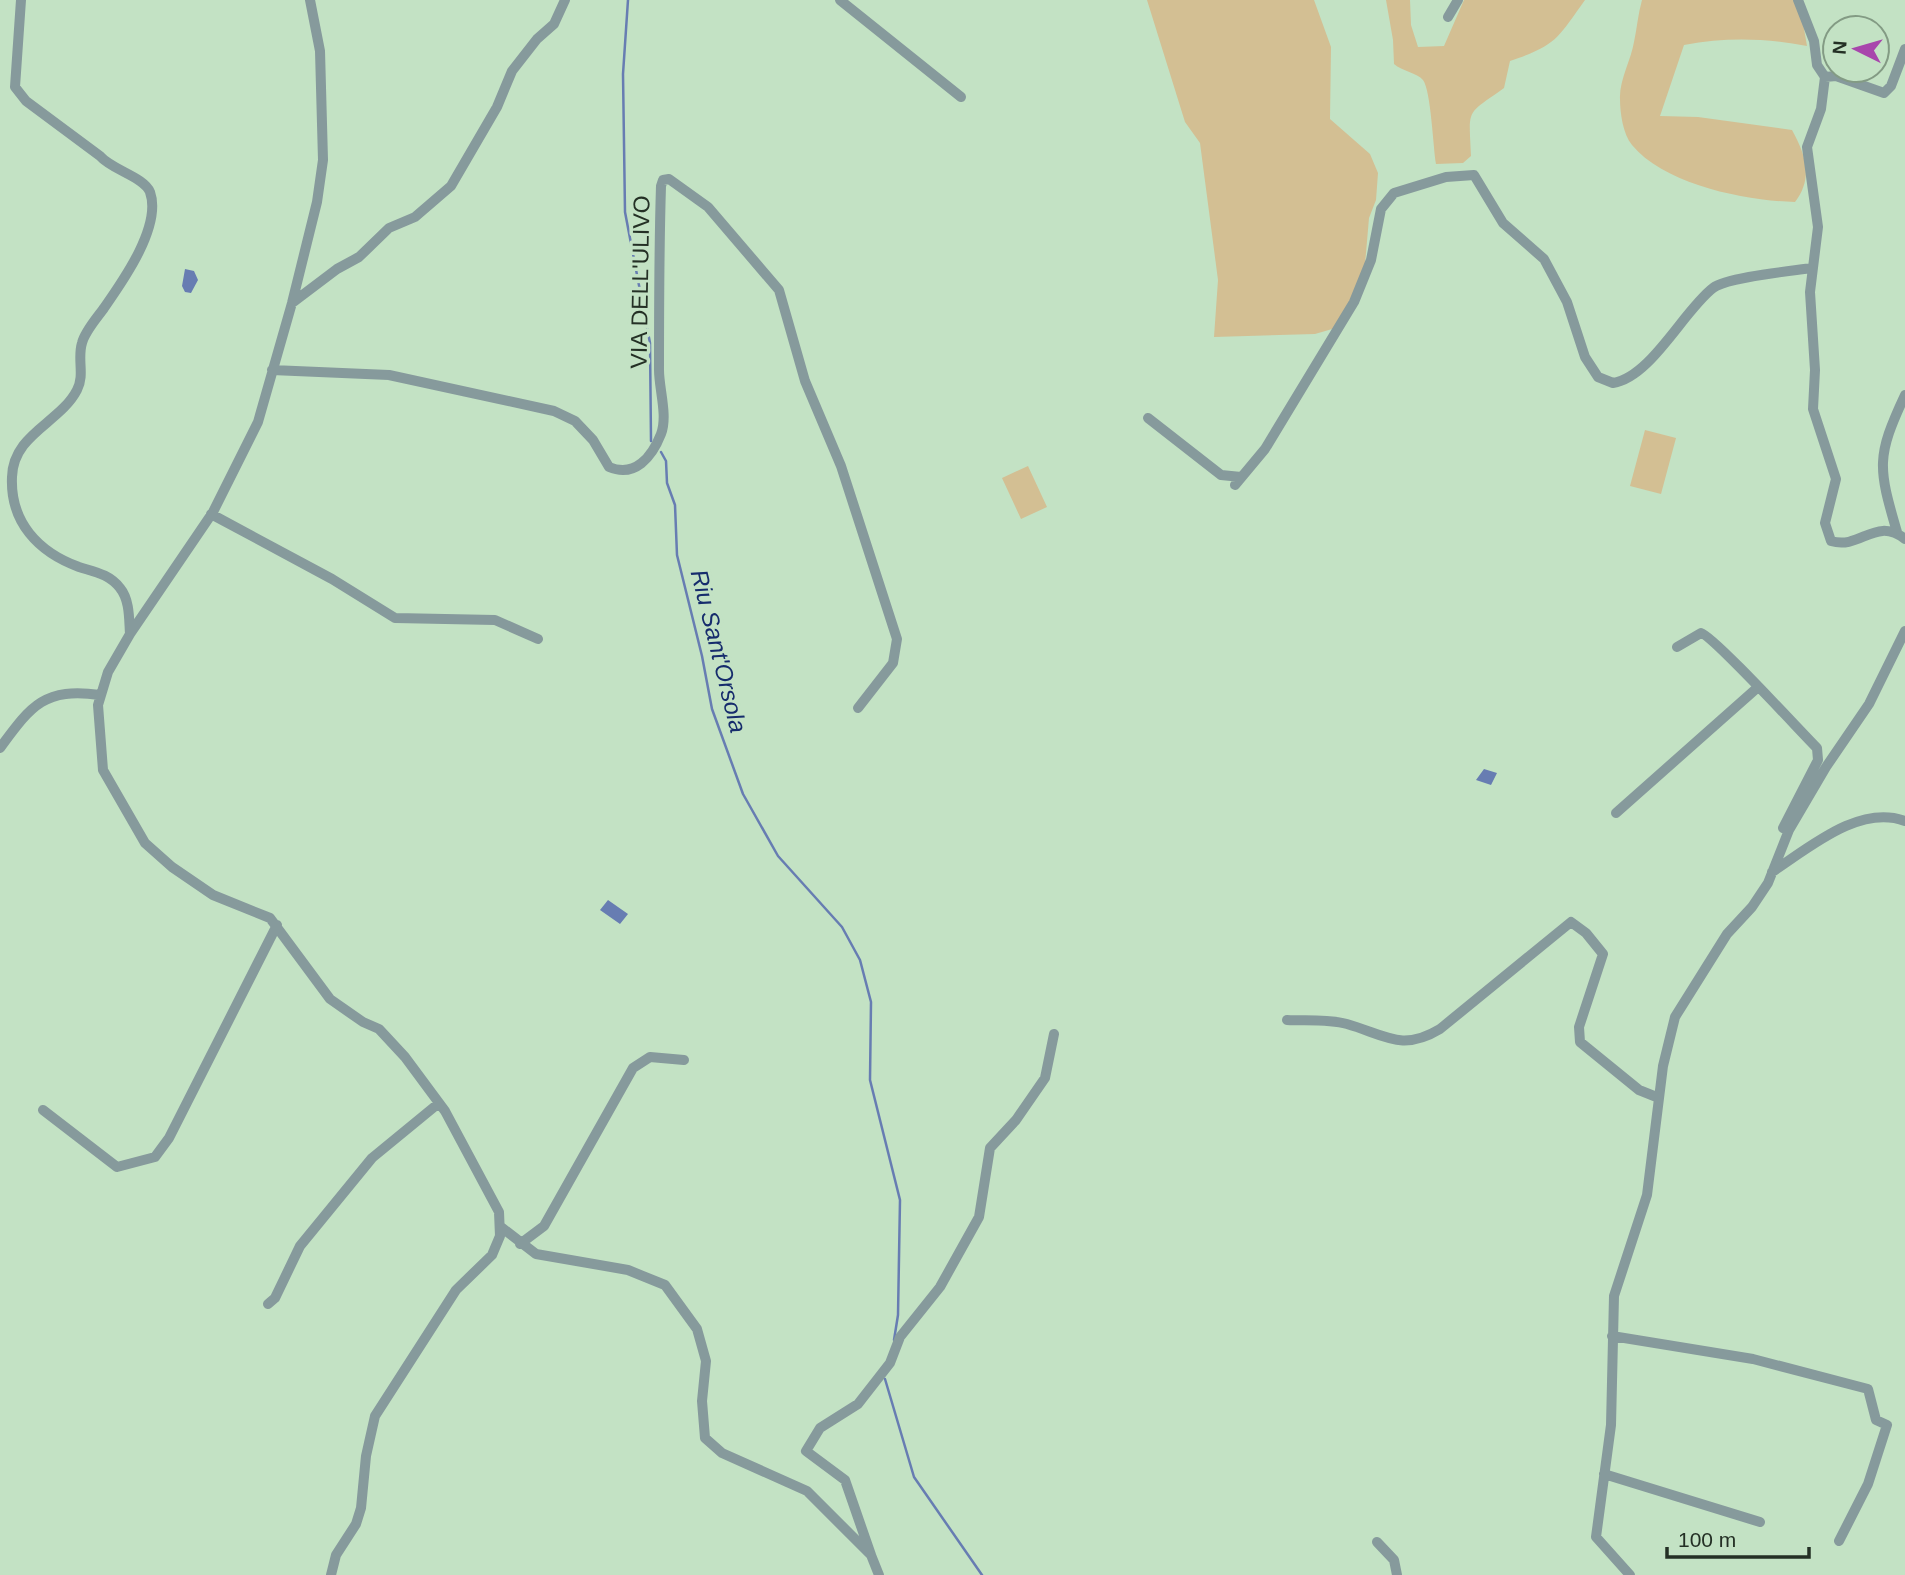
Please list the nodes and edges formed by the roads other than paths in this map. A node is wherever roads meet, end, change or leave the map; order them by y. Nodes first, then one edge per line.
1 (21, 0) edge
2 (310, 0) edge
3 (565, 0) edge
4 (840, 0) edge
5 (1458, 0) edge
6 (1798, 0) edge
7 (1448, 17) dead end
8 (1905, 49) edge
9 (1821, 71) edge
10 (1824, 84) edge
11 (1859, 84) edge
12 (961, 97) dead end
13 (1812, 268) junction
14 (292, 303) junction
15 (272, 370) junction
16 (1905, 395) edge
17 (1148, 418) dead end
18 (211, 514) junction
19 (1901, 536) edge
20 (1905, 631) edge
21 (130, 634) junction
22 (538, 639) dead end
23 (1676, 647) dead end
24 (1757, 688) junction
25 (100, 695) junction
26 (858, 708) dead end
27 (0, 748) edge
28 (1616, 813) dead end
29 (1905, 821) edge
30 (1770, 877) junction
31 (277, 925) junction
32 (1287, 1020) dead end
33 (1054, 1034) dead end
34 (684, 1060) dead end
35 (1659, 1098) junction
36 (439, 1103) junction
37 (43, 1110) dead end
38 (501, 1227) junction
39 (520, 1244) junction
40 (268, 1304) dead end
41 (1612, 1336) junction
42 (1604, 1474) junction
43 (1760, 1522) dead end
44 (1839, 1541) dead end
45 (1377, 1542) dead end
46 (871, 1555) junction
47 (331, 1575) edge
48 (879, 1575) edge
49 (1397, 1575) edge
50 (1630, 1575) edge

1 - 21 street
2 - 14 street
3 - 14 street
4 - 12 street
5 - 7 street
6 - 9 street
8 - 11 street
10 - 13 street
13 - 17 street
13 - 19 street
14 - 15 street
15 - 18 street
15 - 26 street, VIA DELL'ULIVO
16 - 19 street
18 - 21 street
18 - 22 street
20 - 30 street
21 - 25 street
23 - 24 street
24 - 28 street
24 - 30 street
25 - 27 street
25 - 31 street
29 - 30 street
30 - 35 street
31 - 36 street
31 - 37 street
32 - 35 street
33 - 46 street
34 - 39 street
35 - 41 street
36 - 38 street
36 - 40 street
38 - 39 street
38 - 47 street
39 - 46 street
41 - 42 street
41 - 44 street
42 - 43 street
42 - 50 street
45 - 49 street
46 - 48 street

